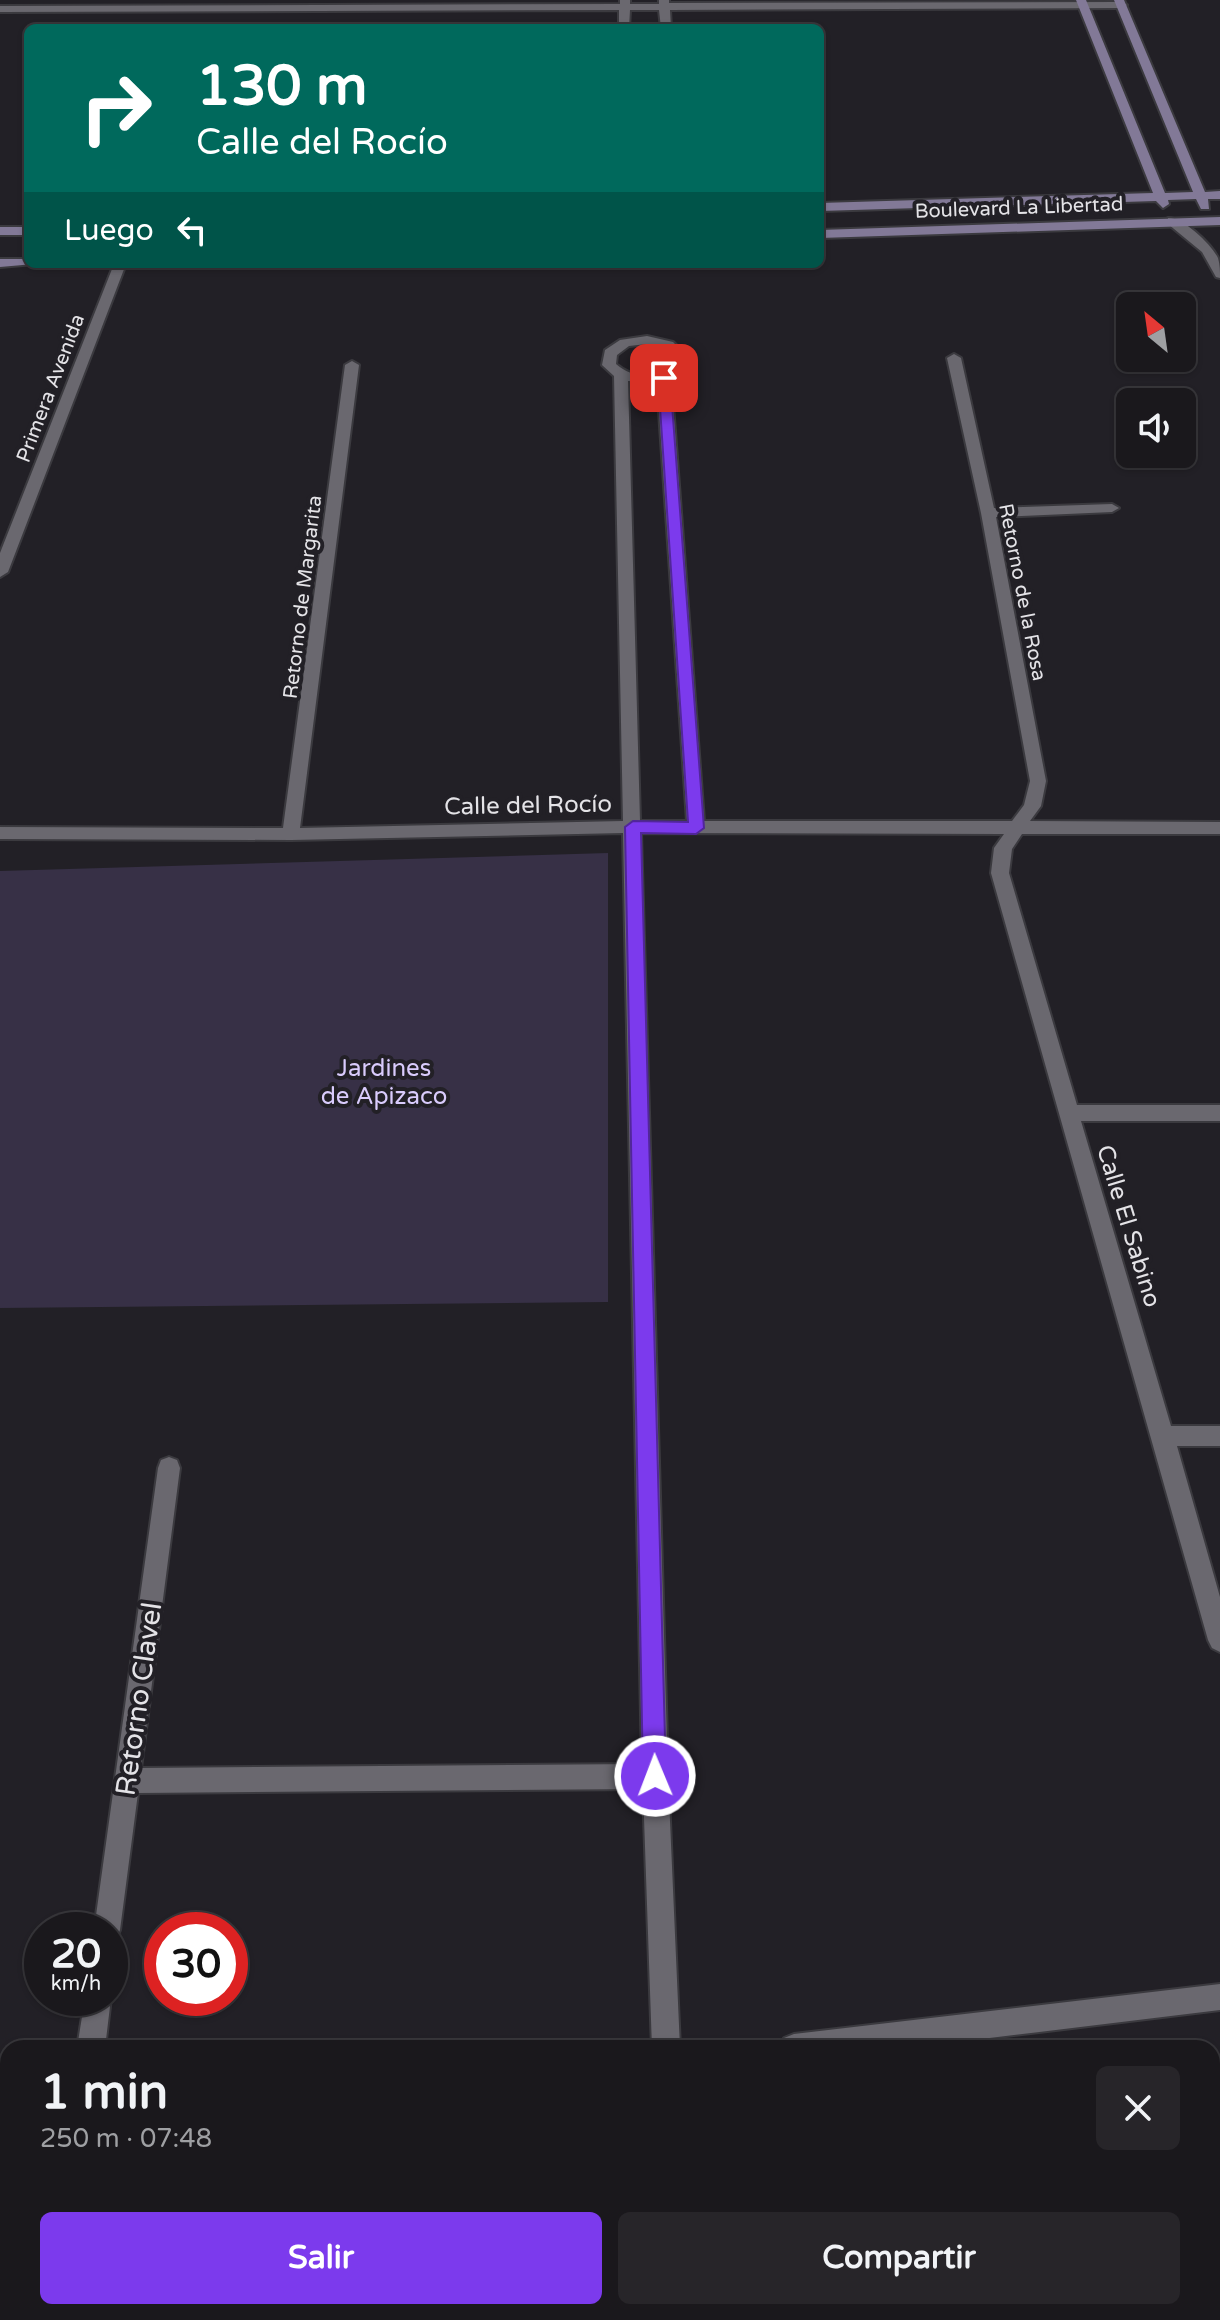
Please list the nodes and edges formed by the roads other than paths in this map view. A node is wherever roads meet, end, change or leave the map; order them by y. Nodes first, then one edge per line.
1 (1120, 2) edge
2 (625, 3) edge
3 (664, 3) edge
4 (1083, 3) edge
5 (0, 9) edge
6 (178, 10) edge
7 (624, 24) edge
8 (666, 24) edge
9 (1203, 195) junction
10 (1220, 195) edge
11 (1159, 196) junction
12 (824, 207) edge
13 (1172, 221) junction
14 (1214, 221) edge
15 (0, 231) edge
16 (24, 231) edge
17 (824, 234) edge
18 (1207, 250) junction
19 (0, 263) edge
20 (24, 263) edge
21 (118, 268) edge
22 (1220, 274) edge
23 (954, 358) dead end
24 (352, 365) dead end
25 (621, 376) junction
26 (664, 378) junction
27 (1112, 508) dead end
28 (988, 513) junction
29 (0, 572) edge
30 (633, 827) junction
31 (696, 828) junction
32 (1220, 828) edge
33 (1015, 829) junction
34 (0, 833) edge
35 (291, 834) junction
36 (1068, 1113) junction
37 (1220, 1113) edge
38 (1165, 1436) junction
39 (1220, 1436) edge
40 (169, 1468) dead end
41 (1220, 1640) edge
42 (655, 1776) junction
43 (128, 1781) junction
44 (110, 1912) edge
45 (1220, 1997) edge
46 (95, 2016) edge
47 (92, 2040) edge
48 (666, 2040) edge
49 (861, 2040) edge

1 - 4 street
1 - 9 main road
2 - 3 street
2 - 6 street
2 - 7 street
3 - 4 street
3 - 8 street
4 - 11 main road
5 - 6 street
9 - 10 main road, Boulevard La Libertad
9 - 11 main road, Boulevard La Libertad
9 - 14 main road
11 - 12 main road, Boulevard La Libertad
11 - 13 main road
13 - 14 main road, Boulevard La Libertad
13 - 17 main road, Boulevard La Libertad
13 - 18 street
14 - 18 street
15 - 16 main road
18 - 22 street
19 - 20 main road
21 - 29 street, Primera Avenida
23 - 28 street, Retorno de la Rosa
24 - 35 street, Retorno de Margarita
25 - 26 street
25 - 26 street
25 - 30 street
26 - 31 street
27 - 28 street
28 - 33 street, Retorno de la Rosa
30 - 31 street, Calle del Rocío
30 - 35 street, Calle del Rocío
30 - 42 street
31 - 33 street, Calle del Rocío
32 - 33 street, Calle del Rocío
33 - 36 street, Calle El Sabino
34 - 35 street, Calle del Rocío
36 - 37 street
36 - 38 street, Calle El Sabino
38 - 39 street
38 - 41 street, Calle El Sabino
40 - 43 street, Retorno Clavel
42 - 43 street
42 - 48 street
43 - 44 street, Retorno Clavel
45 - 49 street
46 - 47 street

